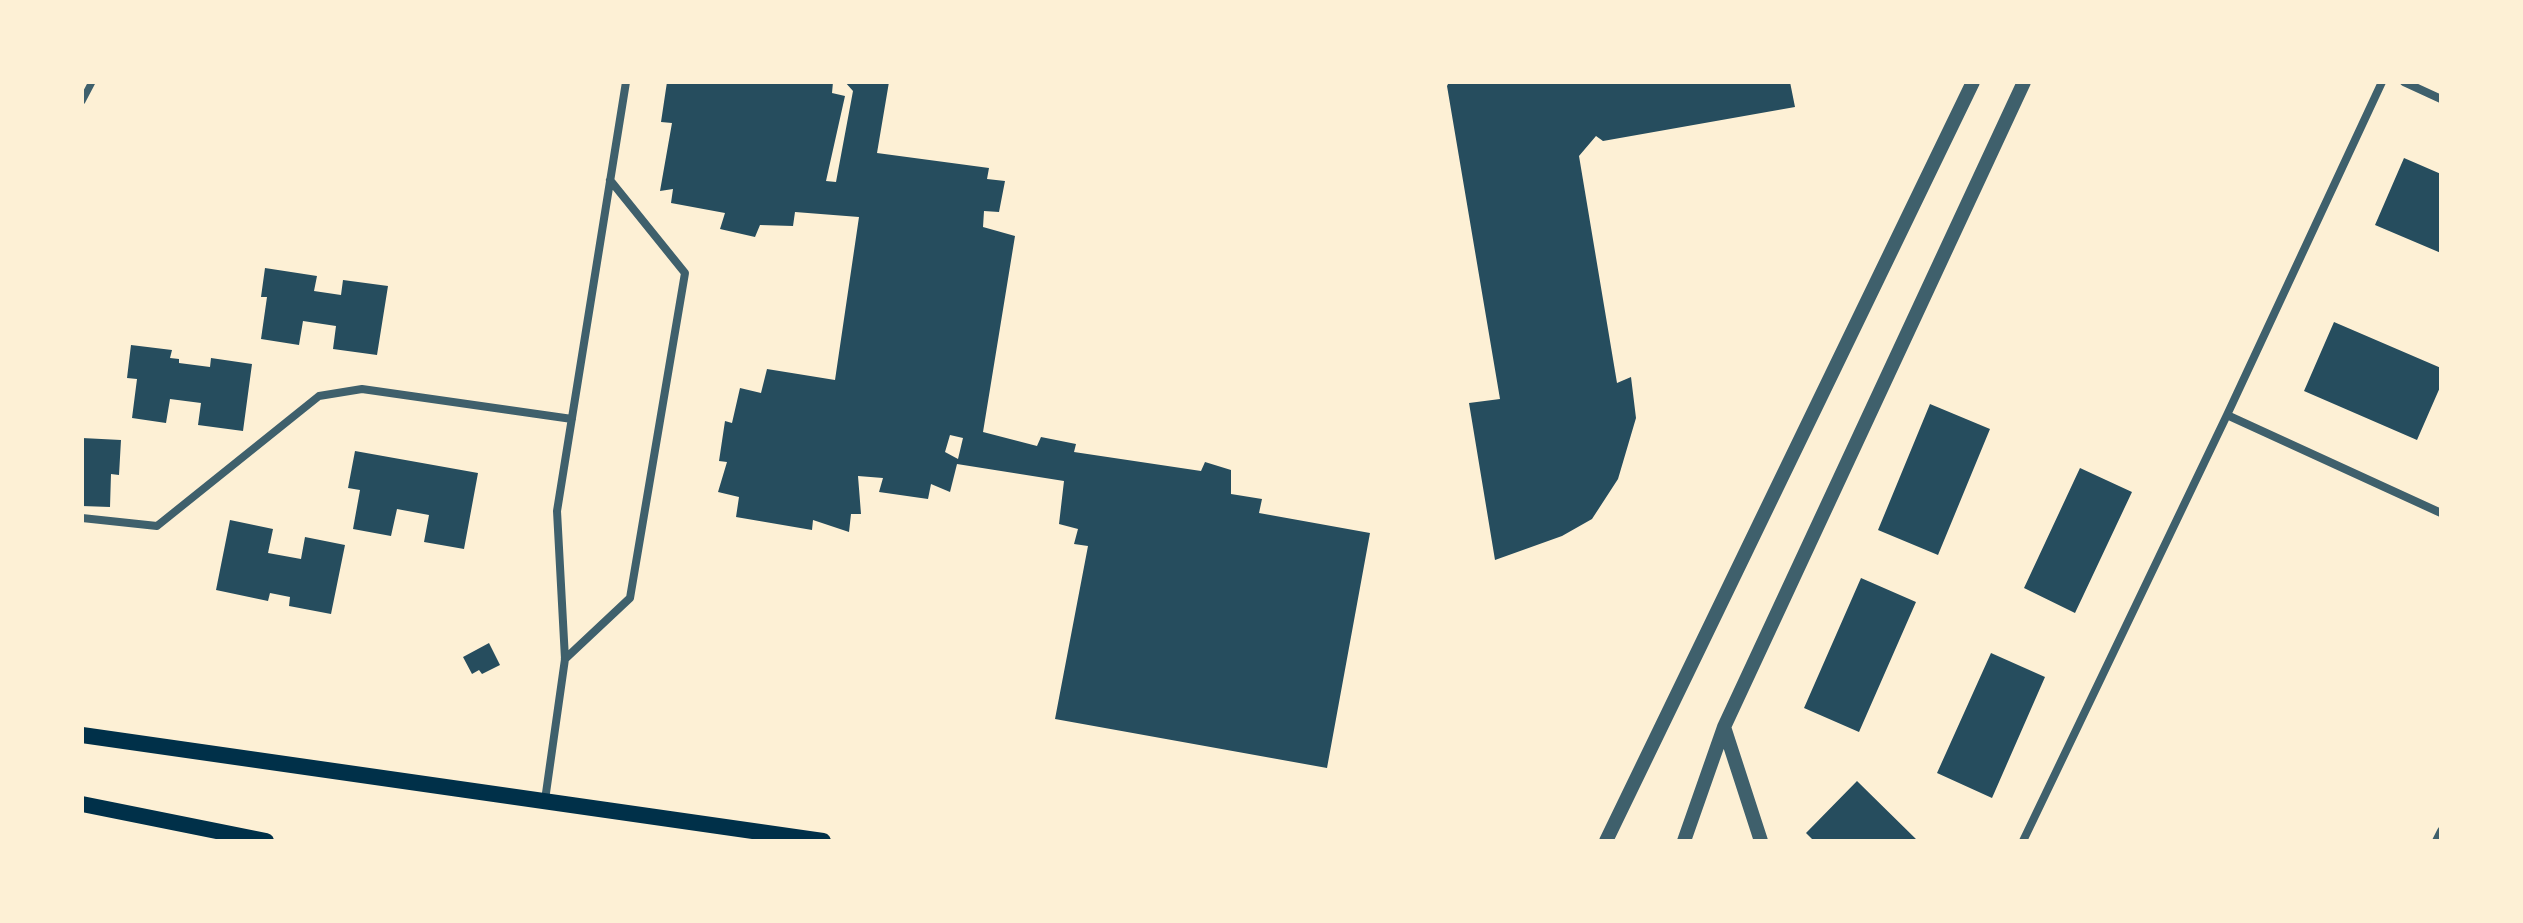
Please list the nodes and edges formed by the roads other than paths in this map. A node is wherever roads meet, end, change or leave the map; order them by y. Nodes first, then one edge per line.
1 (92, 82) edge
2 (626, 82) edge
3 (1973, 82) edge
4 (2024, 82) edge
5 (2382, 82) edge
6 (2404, 82) edge
7 (2441, 99) edge
8 (82, 101) edge
9 (610, 180) junction
10 (2227, 415) junction
11 (572, 419) junction
12 (2441, 513) edge
13 (82, 518) edge
14 (565, 659) junction
15 (1724, 727) junction
16 (82, 735) edge
17 (545, 800) junction
18 (82, 804) edge
19 (2441, 831) edge
20 (228, 837) edge
21 (266, 841) edge
22 (823, 841) edge
23 (1606, 841) edge
24 (1684, 841) edge
25 (1761, 841) edge
26 (2023, 841) edge
27 (2436, 841) edge

1 - 8 street
2 - 9 street
3 - 23 street
4 - 15 street
5 - 10 street
6 - 7 street
9 - 11 street
9 - 14 street
10 - 12 street
10 - 26 street
11 - 13 street
11 - 14 street
14 - 17 street
15 - 24 street
15 - 25 street
16 - 17 main road
17 - 22 main road
18 - 20 main road
19 - 27 street
20 - 21 main road

